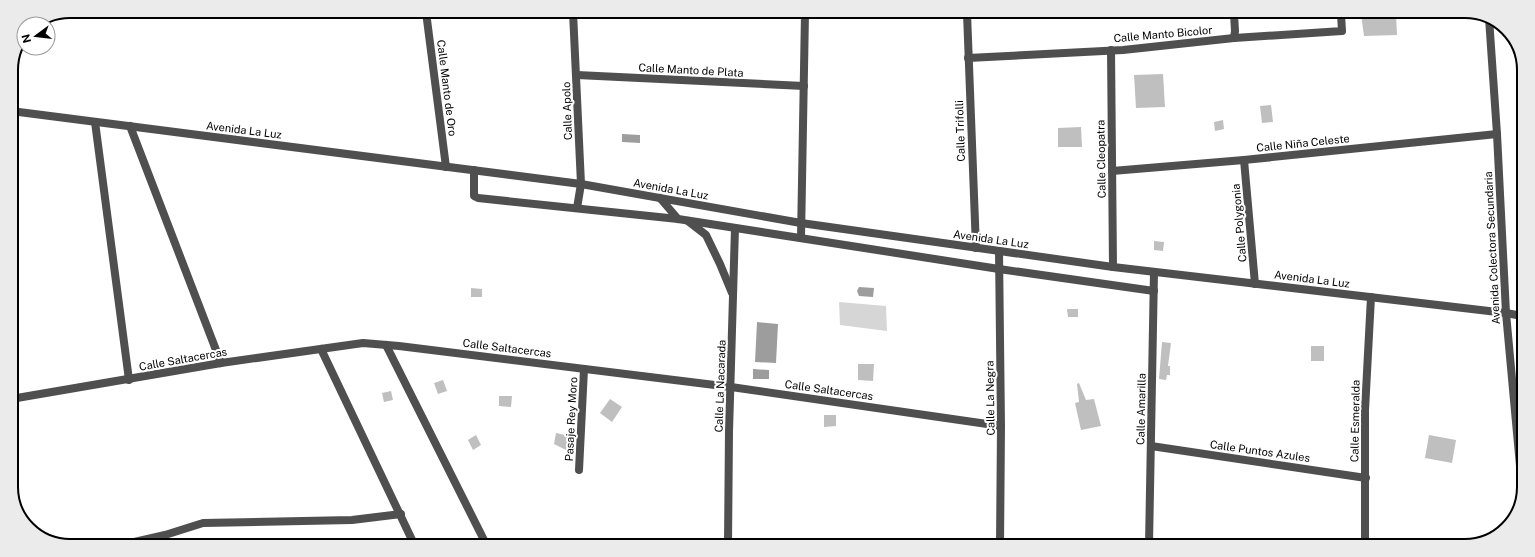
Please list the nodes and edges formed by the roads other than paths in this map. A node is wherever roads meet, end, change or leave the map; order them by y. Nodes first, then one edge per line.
1 (427, 18) edge
2 (573, 18) edge
3 (805, 18) edge
4 (967, 18) edge
5 (1234, 18) edge
6 (1341, 18) edge
7 (1489, 24) edge
8 (1234, 38) junction
9 (1111, 50) junction
10 (968, 58) junction
11 (577, 75) junction
12 (804, 86) junction
13 (18, 112) edge
14 (95, 122) junction
15 (130, 126) junction
16 (1497, 134) junction
17 (1244, 160) junction
18 (446, 167) junction
19 (474, 170) junction
20 (1112, 171) junction
21 (581, 184) junction
22 (660, 198) junction
23 (577, 208) junction
24 (682, 219) junction
25 (801, 223) junction
26 (735, 228) junction
27 (801, 238) junction
28 (976, 248) junction
29 (999, 251) junction
30 (1113, 267) junction
31 (999, 269) junction
32 (1154, 272) junction
33 (1255, 284) junction
34 (1154, 291) junction
35 (1371, 297) junction
36 (734, 298) junction
37 (1506, 313) junction
38 (1517, 315) edge
39 (386, 345) junction
40 (322, 349) junction
41 (221, 363) junction
42 (584, 369) junction
43 (129, 380) junction
44 (731, 387) junction
45 (18, 398) edge
46 (1002, 426) junction
47 (1517, 433) edge
48 (1151, 446) junction
49 (579, 470) dead end
50 (1366, 478) junction
51 (401, 514) junction
52 (165, 539) edge
53 (412, 539) edge
54 (483, 539) edge
55 (728, 539) edge
56 (1000, 539) edge
57 (1149, 539) edge
58 (1365, 539) edge

1 - 18 street, Calle Manto de Oro
2 - 11 street, Calle Apolo
3 - 12 street
4 - 10 street, Calle Trifolli
5 - 8 street
6 - 8 street, Calle Manto Bicolor
7 - 16 street, Avenida Colectora Secundaria
8 - 9 street, Calle Manto Bicolor
9 - 10 street, Calle Manto Bicolor
9 - 20 street, Calle Cleopatra
10 - 28 street, Calle Trifolli
11 - 12 street, Calle Manto de Plata
11 - 21 street, Calle Apolo
12 - 25 street
13 - 14 street, Avenida La Luz
14 - 15 street, Avenida La Luz
14 - 43 street
15 - 18 street, Avenida La Luz
15 - 41 street
16 - 17 street, Calle Niña Celeste
16 - 37 street, Avenida Colectora Secundaria
17 - 20 street, Calle Niña Celeste
17 - 33 street, Calle Polygonia
18 - 19 street, Avenida La Luz
19 - 21 street, Avenida La Luz
19 - 23 street
20 - 30 street, Calle Cleopatra
21 - 22 street, Avenida La Luz
21 - 23 street, Calle Apolo
22 - 24 street
22 - 25 street, Avenida La Luz
23 - 24 street
24 - 26 street
24 - 36 street
25 - 27 street
25 - 28 street, Avenida La Luz
26 - 27 street
26 - 36 street, Calle La Nacarada
27 - 31 street
28 - 29 street, Avenida La Luz
29 - 30 street, Avenida La Luz
29 - 31 street, Calle La Negra
30 - 32 street, Avenida La Luz
31 - 34 street
31 - 46 street, Calle La Negra
32 - 33 street, Avenida La Luz
32 - 34 street, Calle Amarilla
33 - 35 street, Avenida La Luz
34 - 48 street, Calle Amarilla
35 - 37 street, Avenida La Luz
35 - 50 street, Calle Esmeralda
36 - 44 street, Calle La Nacarada
37 - 38 street, Avenida La Luz
37 - 47 street, Avenida Colectora Secundaria
39 - 40 street, Calle Saltacercas
39 - 42 street, Calle Saltacercas
39 - 54 street
40 - 41 street, Calle Saltacercas
40 - 51 street
41 - 43 street, Calle Saltacercas
42 - 44 street, Calle Saltacercas
42 - 49 street, Pasaje Rey Moro
43 - 45 street, Calle Saltacercas
44 - 46 street, Calle Saltacercas
44 - 55 street, Calle La Nacarada
46 - 56 street, Calle La Negra
48 - 50 street, Calle Puntos Azules
48 - 57 street, Calle Amarilla
50 - 58 street, Calle Esmeralda
51 - 52 street
51 - 53 street

